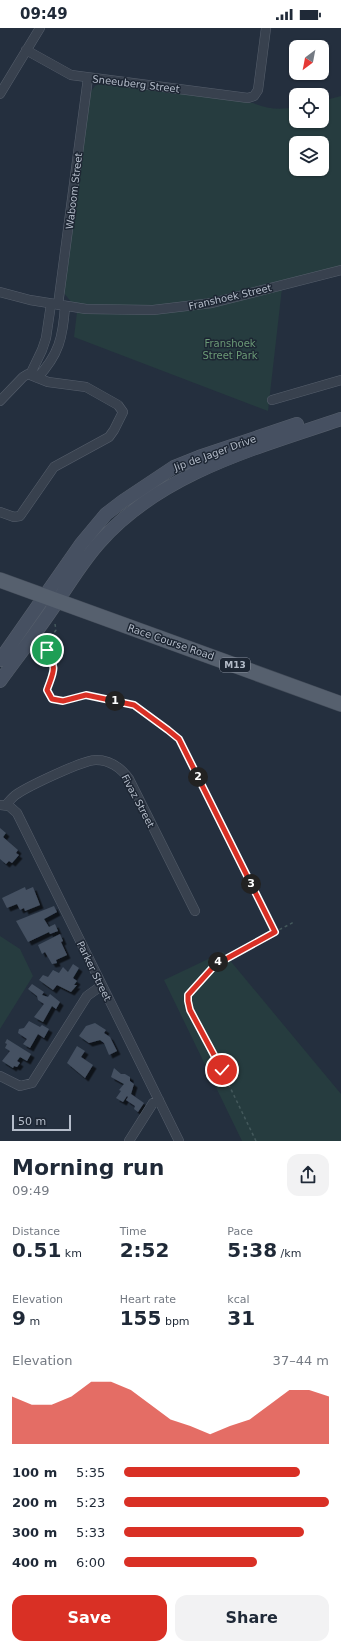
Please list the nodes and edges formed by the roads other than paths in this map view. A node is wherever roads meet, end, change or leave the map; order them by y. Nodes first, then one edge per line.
1 (40, 28) edge
2 (266, 28) edge
3 (26, 50) junction
4 (88, 78) junction
5 (0, 94) edge
6 (341, 270) edge
7 (0, 292) edge
8 (58, 305) junction
9 (34, 376) junction
10 (341, 380) edge
11 (272, 400) dead end
12 (0, 401) edge
13 (341, 410) edge
14 (341, 419) edge
15 (0, 512) edge
16 (0, 580) edge
17 (51, 599) junction
18 (0, 660) edge
19 (0, 681) edge
20 (341, 704) edge
21 (3, 805) edge
22 (195, 911) dead end
23 (101, 986) junction
24 (0, 1076) edge
25 (159, 1100) junction
26 (129, 1141) edge
27 (179, 1141) edge

1 - 3 street
2 - 4 street, Sneeuberg Street
3 - 4 street, Sneeuberg Street
3 - 5 street
4 - 8 street, Waboom Street
6 - 8 street, Franshoek Street
7 - 8 street, Franshoek Street
8 - 9 street
8 - 9 street
9 - 12 street
9 - 15 street
10 - 11 street
13 - 17 main road, Jip de Jager Drive
14 - 17 main road, Jip de Jager Drive
16 - 17 main road, Race Course Road / M13
17 - 18 main road
17 - 19 main road
17 - 20 main road, Race Course Road / M13
21 - 22 street, Fivaz Street
21 - 23 street, Parker Street
23 - 24 street
23 - 25 street, Parker Street
25 - 26 street
25 - 27 street, Parker Street

